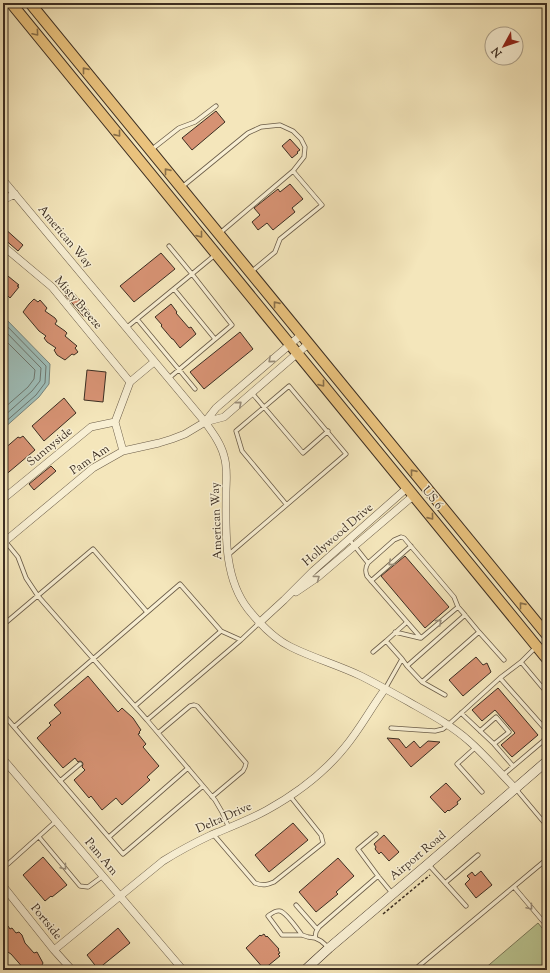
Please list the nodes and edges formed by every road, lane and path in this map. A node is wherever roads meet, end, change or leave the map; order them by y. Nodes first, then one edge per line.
1 (11, 3) edge
2 (30, 3) edge
3 (216, 106) dead end
4 (150, 150) junction
5 (293, 171) junction
6 (3, 180) edge
7 (181, 188) junction
8 (14, 194) junction
9 (3, 200) edge
10 (219, 234) junction
11 (3, 246) edge
12 (169, 246) dead end
13 (216, 254) junction
14 (251, 273) junction
15 (192, 274) junction
16 (174, 289) junction
17 (137, 319) junction
18 (126, 328) junction
19 (301, 335) junction
20 (215, 339) junction
21 (308, 344) junction
22 (290, 345) junction
23 (298, 354) junction
24 (154, 362) junction
25 (179, 370) junction
26 (168, 379) junction
27 (130, 382) junction
28 (195, 389) dead end
29 (252, 393) junction
30 (264, 407) junction
31 (115, 422) junction
32 (205, 422) junction
33 (328, 432) junction
34 (123, 451) junction
35 (410, 492) junction
36 (3, 499) edge
37 (286, 504) junction
38 (349, 539) junction
39 (4, 540) edge
40 (354, 546) junction
41 (411, 546) junction
42 (228, 555) junction
43 (368, 563) junction
44 (371, 581) junction
45 (38, 596) junction
46 (284, 600) junction
47 (458, 607) junction
48 (147, 612) junction
49 (465, 615) junction
50 (407, 622) junction
51 (259, 623) junction
52 (3, 625) edge
53 (221, 631) junction
54 (395, 632) junction
55 (479, 632) junction
56 (547, 635) edge
57 (421, 638) junction
58 (240, 640) junction
59 (386, 641) junction
60 (537, 647) junction
61 (373, 652) dead end
62 (93, 659) junction
63 (547, 659) edge
64 (402, 660) junction
65 (504, 660) dead end
66 (521, 662) junction
67 (407, 666) junction
68 (500, 678) junction
69 (422, 682) junction
70 (385, 689) junction
71 (547, 693) edge
72 (445, 695) dead end
73 (134, 706) junction
74 (462, 713) junction
75 (3, 714) edge
76 (147, 720) junction
77 (448, 725) junction
78 (14, 727) junction
79 (391, 728) dead end
80 (480, 731) junction
81 (547, 731) edge
82 (158, 733) junction
83 (547, 736) edge
84 (494, 744) junction
85 (476, 747) junction
86 (3, 759) edge
87 (547, 761) edge
88 (80, 764) dead end
89 (513, 766) junction
90 (188, 768) junction
91 (503, 775) junction
92 (60, 781) junction
93 (203, 786) junction
94 (516, 789) junction
95 (482, 792) dead end
96 (290, 796) junction
97 (212, 797) junction
98 (56, 821) junction
99 (547, 826) edge
100 (229, 828) junction
101 (213, 834) junction
102 (376, 834) dead end
103 (39, 837) junction
104 (109, 837) junction
105 (478, 855) dead end
106 (547, 859) edge
107 (8, 864) dead end
108 (428, 864) junction
109 (103, 876) junction
110 (378, 876) junction
111 (445, 883) junction
112 (3, 886) edge
113 (514, 887) junction
114 (392, 894) junction
115 (120, 896) junction
116 (296, 905) dead end
117 (466, 906) dead end
118 (547, 926) edge
119 (317, 929) junction
120 (302, 935) junction
121 (315, 938) junction
122 (329, 948) junction
123 (54, 950) junction
124 (72, 970) edge
125 (183, 970) edge
126 (305, 970) edge
127 (414, 970) edge

1 -> 13 main road, US 6
4 -> 2 main road, US 6
3 - 4 lane
7 -> 4 main road, US 6
5 - 7 lane
5 - 10 lane
5 - 14 lane
6 - 8 street, American Way
7 - 10 main road, US 6
8 - 9 street
8 - 18 street, American Way
10 - 14 main road, US 6
11 - 27 street, Misty Breeze
12 - 15 lane
13 - 15 lane
13 - 22 main road, US 6
19 -> 14 main road, US 6
15 - 16 lane
15 - 20 lane
16 - 17 lane
16 - 20 lane
17 - 18 lane
17 - 25 lane
18 - 24 street, American Way
19 - 21 main road, US 6
19 - 22 street, Pam Am
20 - 25 lane
21 - 23 street, Pam Am
56 -> 21 main road, US 6
22 - 23 main road, US 6
22 -> 32 street, Pam Am
23 - 29 street, Pam Am
23 -> 35 main road, US 6 / US 6
24 - 26 street, American Way
24 - 27 street
25 - 26 lane
25 - 28 lane
26 - 32 street, American Way
27 - 31 street
29 - 30 lane
32 -> 29 street, Pam Am
30 - 33 lane
30 - 33 lane
30 - 37 lane
31 - 34 street
31 - 36 street, Sunnyside
32 - 34 street, Pam Am
32 - 42 street, American Way
33 - 37 lane
34 - 39 street, Pam Am
35 - 38 street, Hollywood Drive
35 - 40 street, Hollywood Drive
35 -> 60 main road, US 6 / US 6
37 - 42 lane
38 - 40 lane
38 - 46 street, Hollywood Drive
39 - 45 lane
40 - 43 lane
46 -> 40 street, Hollywood Drive
41 - 43 lane
41 -> 44 lane
41 - 47 lane
42 - 51 street, American Way
43 - 44 lane
44 - 50 lane
45 - 48 lane
45 - 52 lane
45 - 62 lane
46 - 51 street, Hollywood Drive
47 - 49 lane
57 -> 47 lane
48 - 53 lane
48 - 62 lane
49 - 55 lane
49 - 67 lane
50 - 54 lane
50 - 57 lane
51 - 58 lane
51 - 70 street, American Way
53 - 58 lane
53 - 73 lane
54 - 57 lane
54 - 59 lane
55 - 65 lane
55 - 69 lane
58 - 76 lane
59 - 61 lane
59 - 64 lane
60 - 63 main road, US 6 / US 6
60 - 66 lane
62 - 73 lane
62 - 78 lane
64 - 67 lane
64 - 70 lane
66 - 68 lane
66 - 71 lane
67 - 69 lane
68 - 74 lane
68 - 81 lane
69 - 72 lane
70 - 77 street, American Way
70 - 96 street, Delta Drive
73 - 76 lane
74 - 77 lane
74 - 80 lane
75 - 78 lane
76 - 82 lane
77 - 79 lane
77 - 85 street, American Way
78 - 92 lane
80 - 84 lane
80 - 84 lane
82 - 90 lane
82 - 97 lane
83 - 89 lane
84 - 89 lane
85 - 91 street, American Way
85 - 95 lane
86 - 98 street, Pam Am
87 - 94 main road, Airport Road
88 - 92 lane
89 - 91 lane
90 - 93 lane
90 - 104 lane
91 - 94 street, American Way
92 - 104 lane
93 - 97 lane
93 - 104 lane
94 - 99 lane
94 - 108 main road, Airport Road
96 - 100 street, Delta Drive
96 - 101 lane
97 - 100 lane
98 - 103 lane
98 - 109 street, Pam Am
100 - 101 street, Delta Drive
101 - 115 street, Delta Drive
102 - 110 lane
103 - 107 lane
103 -> 109 lane
105 - 111 lane
106 - 113 lane
108 - 111 lane
108 - 114 main road, Airport Road
109 - 115 street, Pam Am
110 - 114 lane
110 - 119 lane
111 - 117 lane
112 - 123 street, Portside
113 -> 118 lane
113 - 127 lane
114 - 122 main road, Airport Road
115 - 123 street, Delta Drive
115 - 125 street, Pam Am
116 - 119 lane
119 - 121 lane
120 - 120 lane
120 - 121 lane
121 - 122 lane
122 - 126 main road, Airport Road
123 - 124 street, Portside

